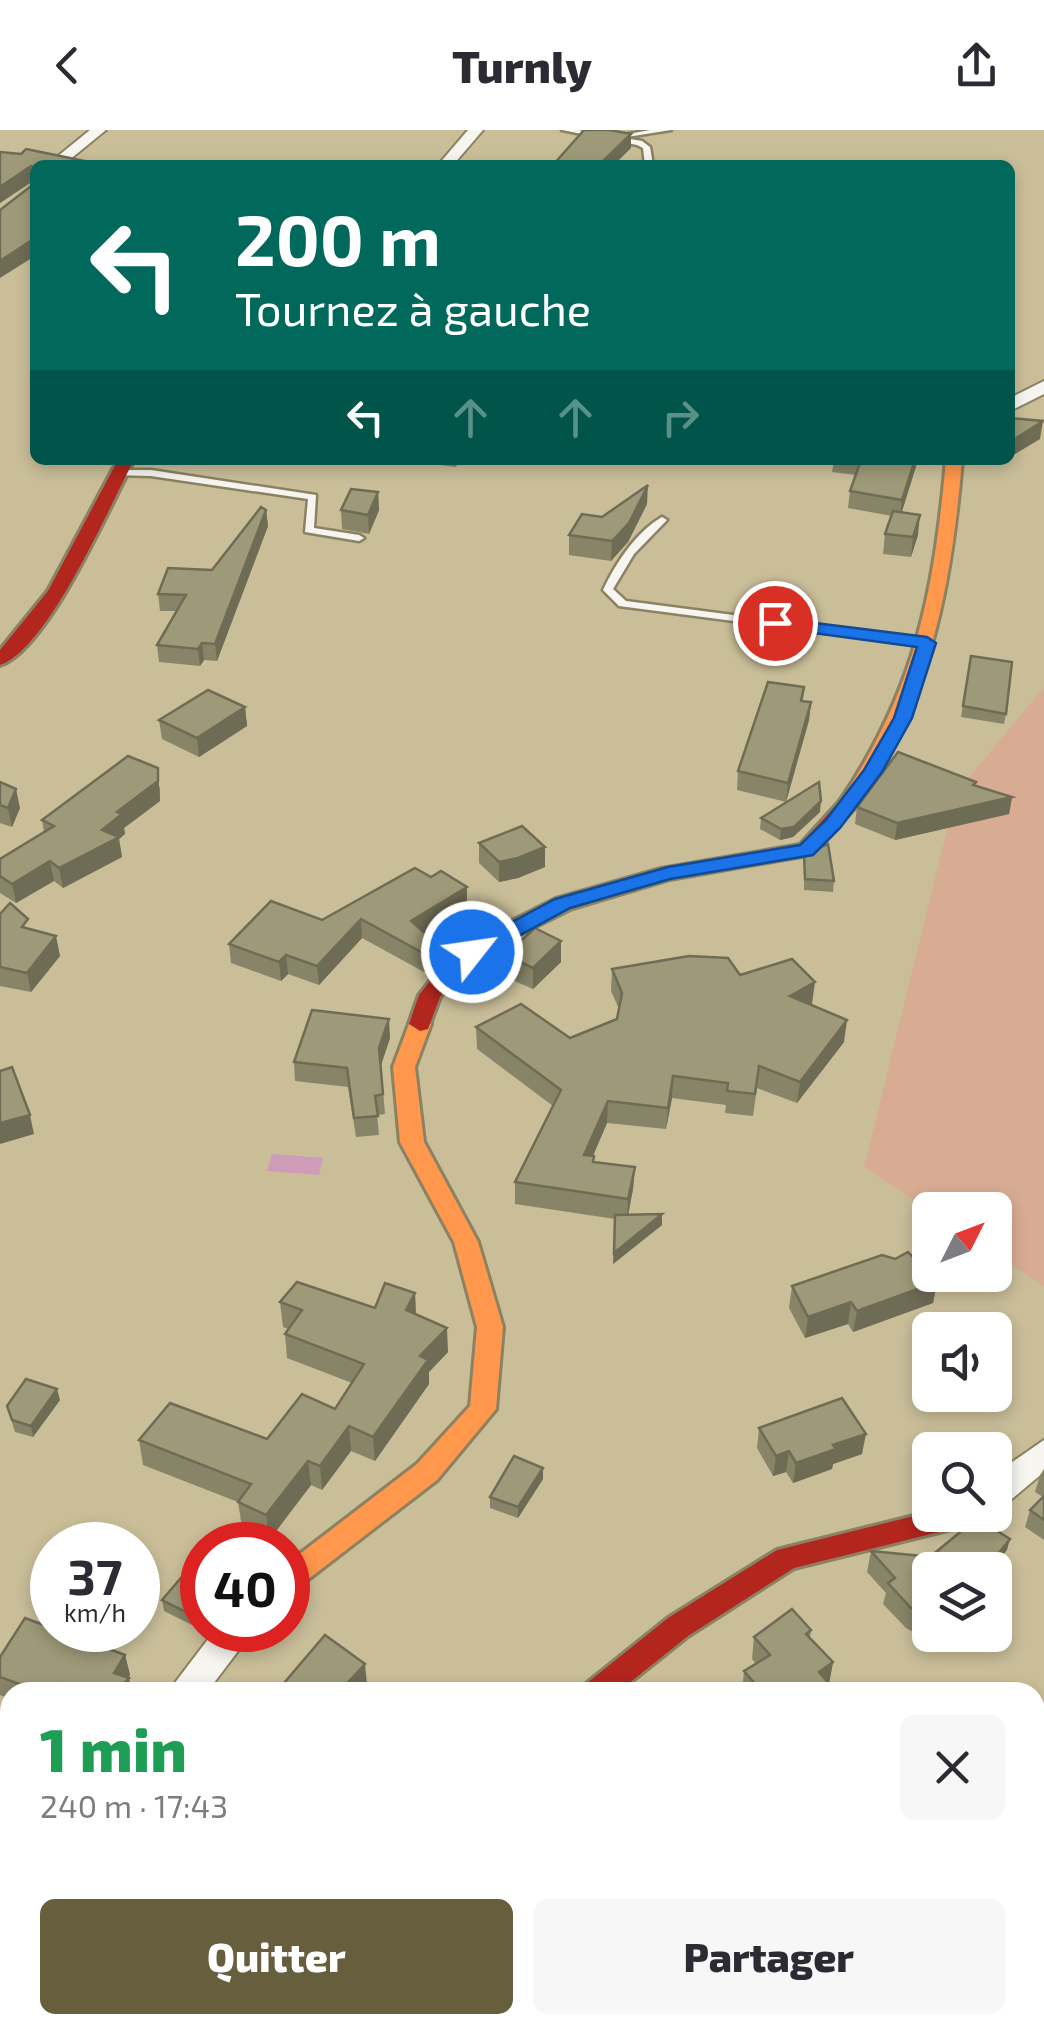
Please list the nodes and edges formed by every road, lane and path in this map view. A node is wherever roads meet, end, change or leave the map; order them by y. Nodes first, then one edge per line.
1 (99, 130) edge
2 (476, 130) edge
3 (566, 130) edge
4 (612, 130) edge
5 (667, 130) edge
6 (60, 160) edge
7 (449, 160) edge
8 (648, 160) edge
9 (1044, 386) edge
10 (1015, 403) edge
11 (954, 465) edge
12 (122, 466) edge
13 (662, 520) dead end
14 (359, 538) dead end
15 (927, 643) junction
16 (0, 660) edge
17 (1044, 1453) edge
18 (1012, 1480) edge
19 (912, 1527) edge
20 (310, 1562) edge
21 (218, 1652) edge
22 (194, 1682) edge
23 (610, 1682) edge

1 - 6 street
2 - 7 street
3 - 8 lane
4 - 5 lane
9 - 10 street
11 - 15 street
12 - 14 lane
12 - 16 street
13 - 15 lane
15 - 20 street
17 - 18 street
19 - 23 street
21 - 22 street

